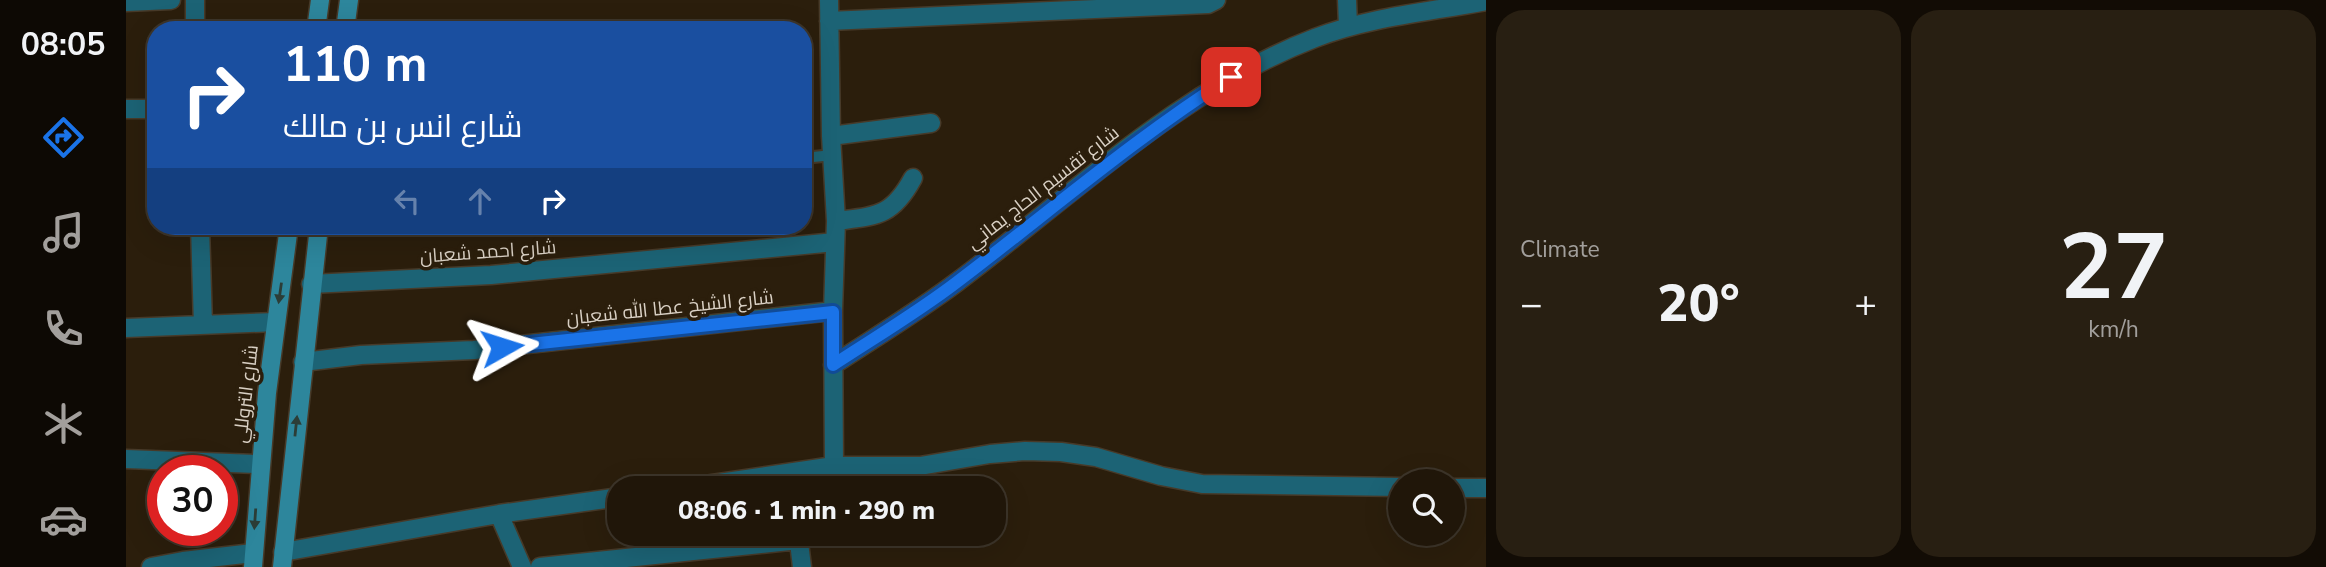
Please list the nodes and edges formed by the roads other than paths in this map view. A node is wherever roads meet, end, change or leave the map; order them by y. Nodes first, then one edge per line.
1 (171, 0) edge
2 (195, 0) edge
3 (320, 0) edge
4 (349, 0) edge
5 (828, 0) edge
6 (1216, 0) edge
7 (1347, 0) edge
8 (1486, 1) edge
9 (126, 2) edge
10 (1429, 6) edge
11 (195, 21) edge
12 (317, 21) edge
13 (346, 21) edge
14 (829, 21) junction
15 (1348, 26) junction
16 (126, 109) edge
17 (147, 109) edge
18 (932, 123) dead end
19 (831, 136) junction
20 (833, 155) junction
21 (812, 157) edge
22 (913, 178) dead end
23 (835, 222) junction
24 (200, 235) edge
25 (288, 235) edge
26 (318, 235) edge
27 (835, 242) junction
28 (311, 284) junction
29 (833, 312) junction
30 (276, 322) junction
31 (203, 325) junction
32 (126, 328) edge
33 (303, 362) junction
34 (833, 365) junction
35 (126, 459) edge
36 (260, 464) junction
37 (834, 466) junction
38 (806, 476) edge
39 (1388, 487) edge
40 (1465, 488) edge
41 (1486, 488) edge
42 (607, 499) edge
43 (499, 514) junction
44 (721, 546) edge
45 (800, 546) edge
46 (253, 560) edge
47 (282, 560) edge
48 (150, 567) edge
49 (522, 567) edge
50 (540, 567) edge
51 (802, 567) edge

1 - 9 street
2 - 11 street
3 - 12 street
4 - 13 street
5 - 14 street
6 - 14 street
7 - 15 street
8 - 10 street, شارع تقسيم الحاج يماني
10 - 15 street, شارع تقسيم الحاج يماني
14 - 19 street
15 - 34 street, شارع تقسيم الحاج يماني
16 - 17 street
18 - 19 street
19 - 20 street
20 - 21 lane
20 - 23 street
22 - 23 street
23 - 27 street
24 - 31 street
25 -> 30 street, شارع التروللي
26 - 28 street
27 - 28 street, شارع احمد شعبان
27 - 29 street
28 - 33 street
29 - 33 street, شارع الشيخ عطا الله شعبان
29 - 34 street
30 - 31 street
30 - 36 street, شارع التروللي
31 - 32 street
47 -> 33 street
34 - 37 street
35 - 36 street
36 -> 46 street, شارع التروللي
37 - 38 street
37 - 39 street
40 - 41 street
42 - 43 street
43 - 47 street
43 - 49 street
44 - 50 street
45 - 51 street
46 - 48 street

